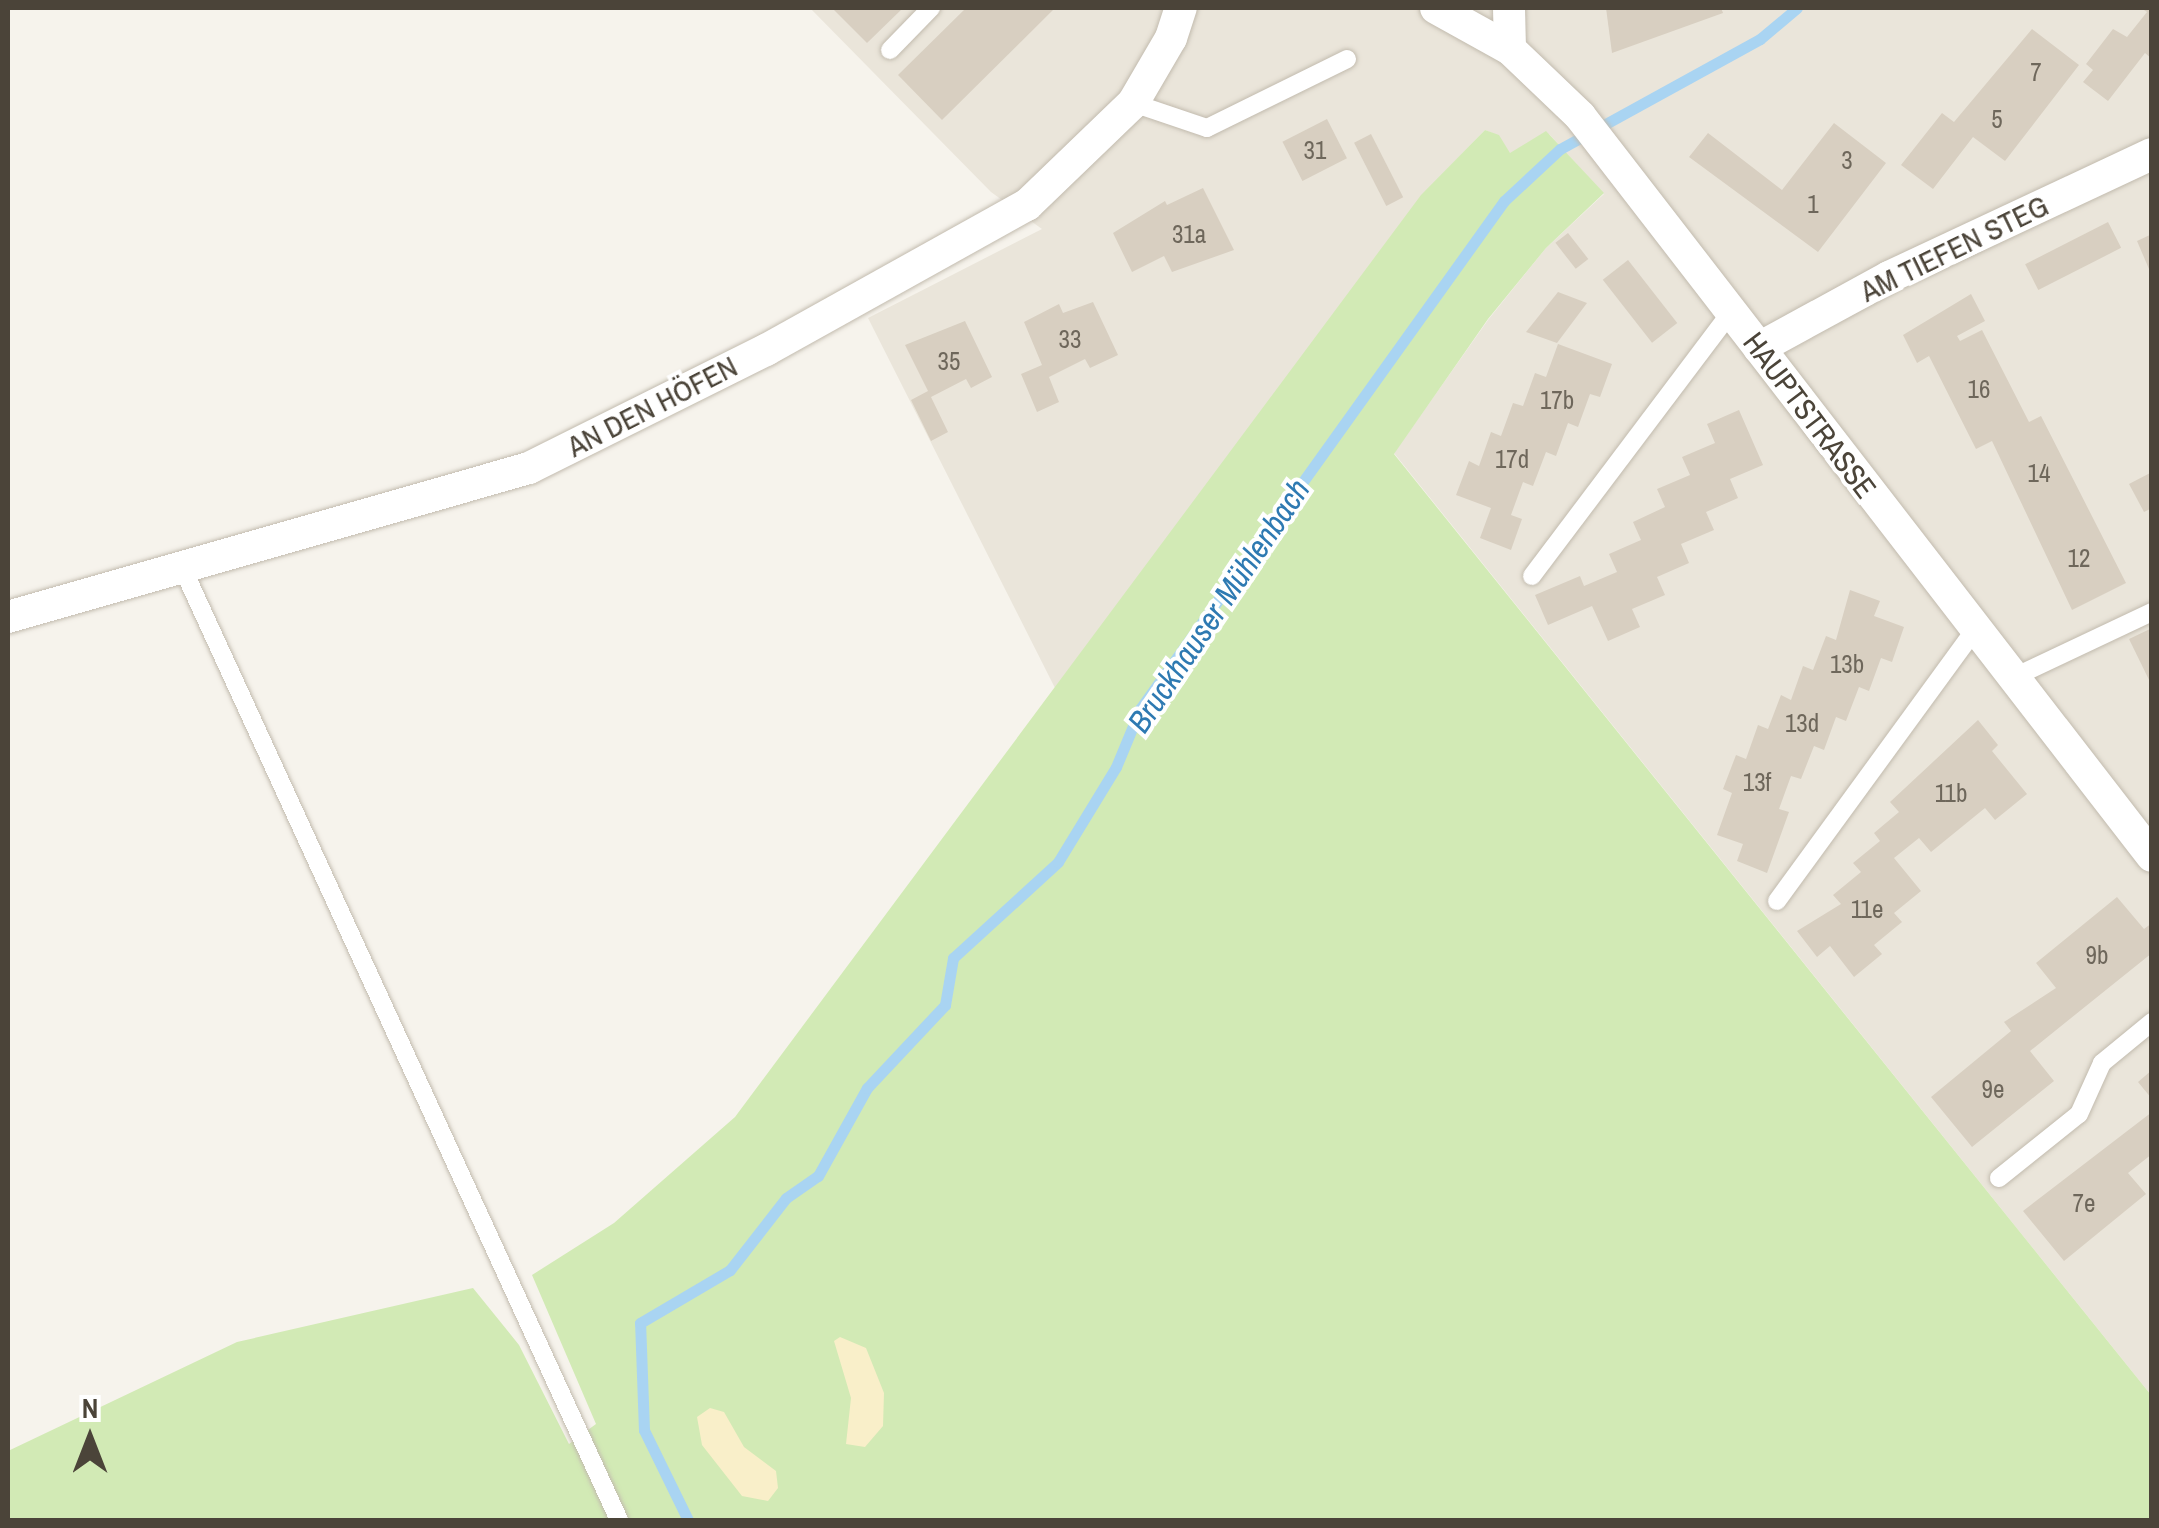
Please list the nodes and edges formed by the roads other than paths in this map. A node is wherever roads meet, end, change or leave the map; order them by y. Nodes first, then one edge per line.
1 (931, 8) edge
2 (1181, 8) edge
3 (1436, 8) edge
4 (1509, 8) edge
5 (1510, 49) junction
6 (890, 50) dead end
7 (1347, 60) dead end
8 (1133, 103) junction
9 (2152, 154) edge
10 (1731, 312) junction
11 (1759, 348) junction
12 (183, 569) junction
13 (1532, 576) dead end
14 (2152, 612) edge
15 (8, 617) edge
16 (1974, 632) junction
17 (2009, 679) junction
18 (2152, 856) edge
19 (1777, 900) dead end
20 (2152, 1022) edge
21 (1999, 1178) dead end
22 (619, 1520) edge

1 - 6 lane
2 - 8 street, AN DEN HÖFEN
3 - 5 street, HAUPTSTRASSE
4 - 5 street
5 - 10 street, HAUPTSTRASSE
7 - 8 lane
8 - 12 street, AN DEN HÖFEN
9 - 11 street, AM TIEFEN STEG
10 - 11 street, HAUPTSTRASSE
10 - 13 lane
11 - 16 street, HAUPTSTRASSE
12 - 15 street, AN DEN HÖFEN
12 - 22 lane
14 - 17 lane
16 - 17 street, HAUPTSTRASSE
16 - 19 lane
17 - 18 street, HAUPTSTRASSE
20 - 21 lane

